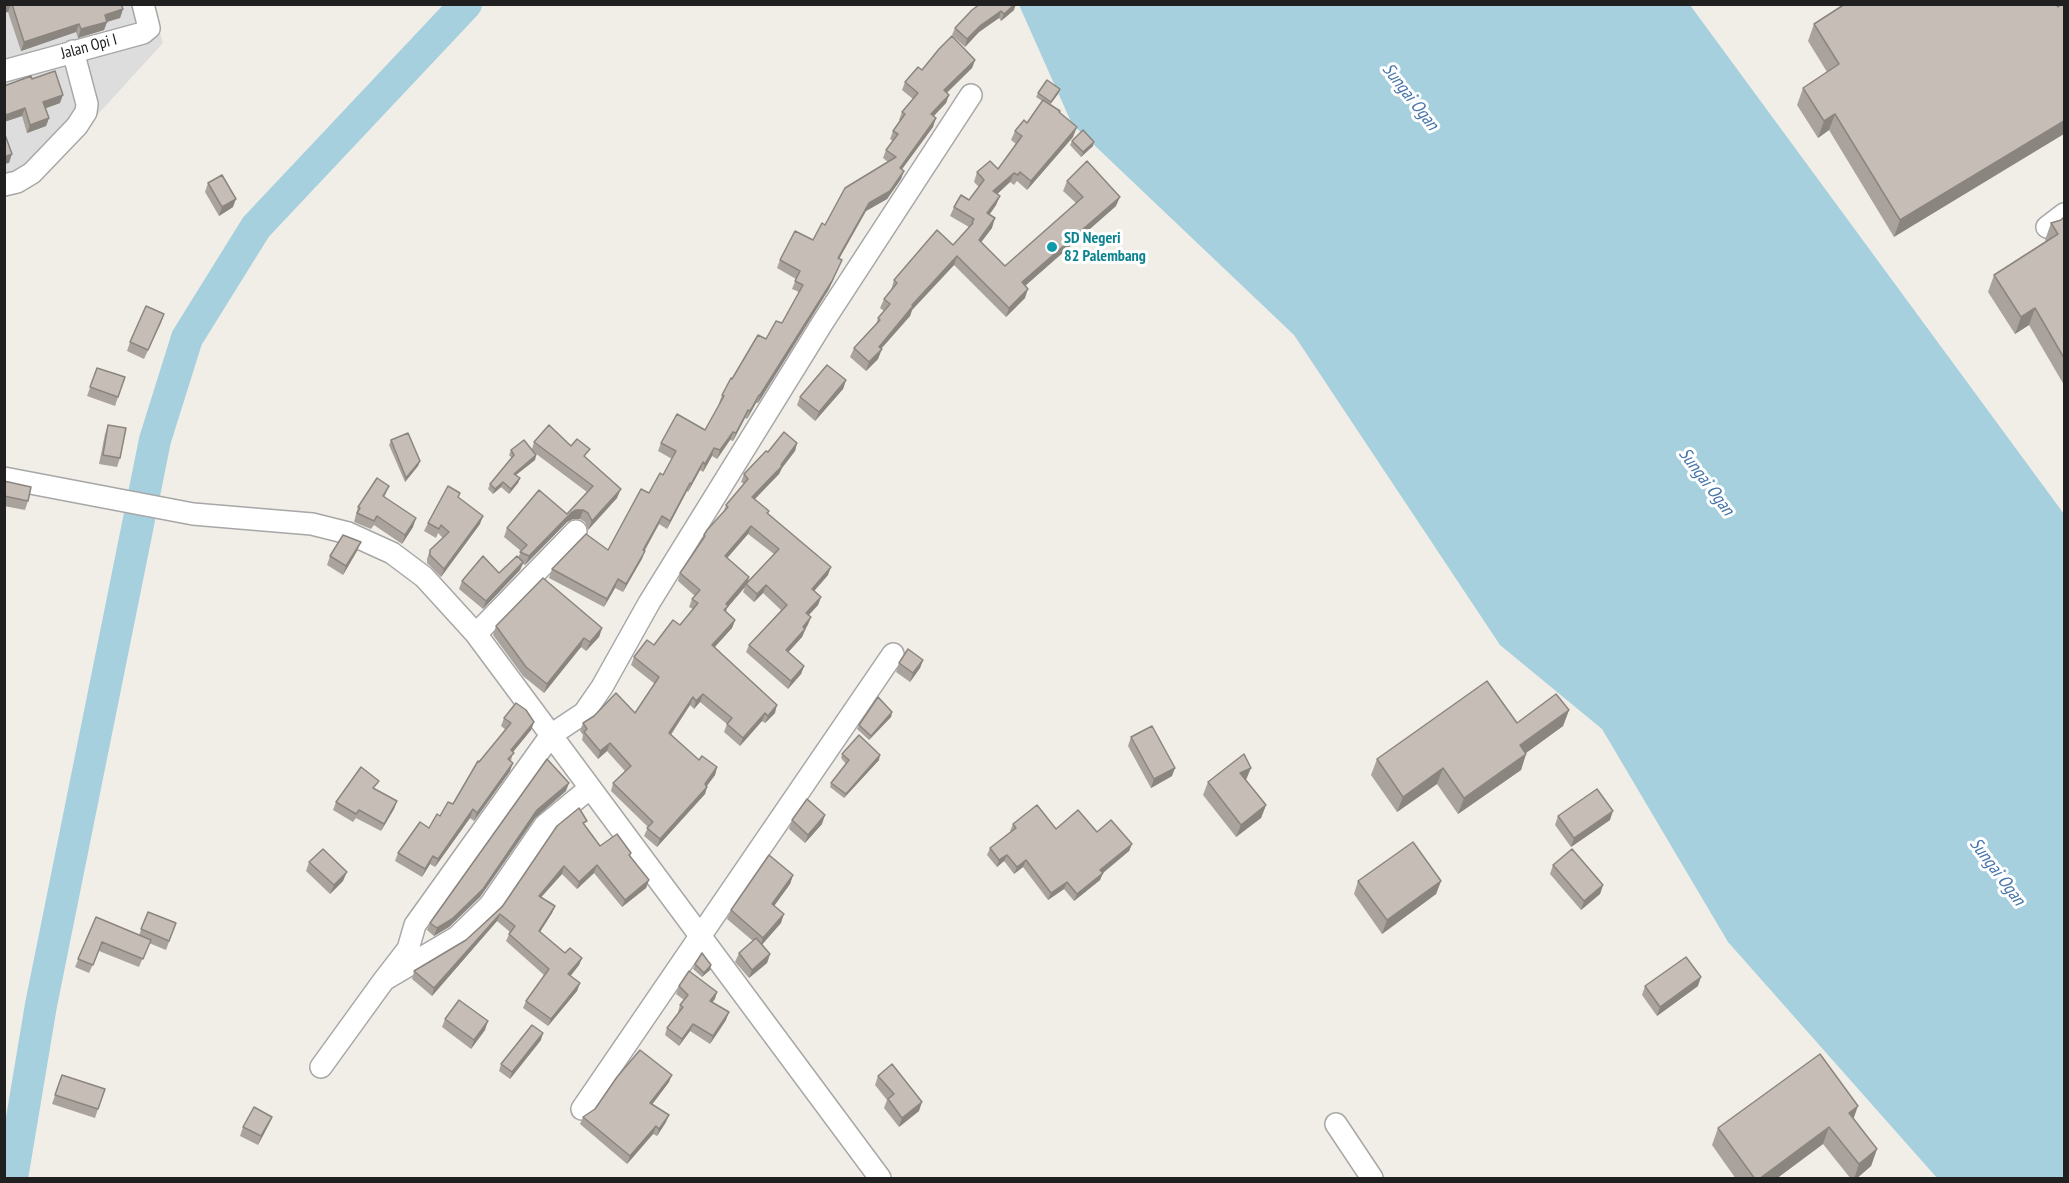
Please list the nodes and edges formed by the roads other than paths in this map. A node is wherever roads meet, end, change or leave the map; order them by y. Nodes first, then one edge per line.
1 (143, 4) edge
2 (73, 51) junction
3 (4, 71) edge
4 (971, 95) dead end
5 (4, 185) edge
6 (2064, 214) edge
7 (2047, 227) dead end
8 (4, 478) edge
9 (576, 531) dead end
10 (476, 634) junction
11 (893, 654) dead end
12 (551, 735) junction
13 (590, 788) junction
14 (701, 937) junction
15 (414, 954) junction
16 (321, 1067) dead end
17 (582, 1109) dead end
18 (1336, 1124) dead end
19 (880, 1179) edge
20 (1372, 1179) edge

1 - 2 street, Jalan Opi I
2 - 3 street, Jalan Opi I
2 - 5 street
4 - 12 street
6 - 7 street
8 - 10 street
9 - 10 street
10 - 12 street
11 - 14 street
12 - 13 street
12 - 15 street
13 - 14 street
13 - 15 street
14 - 17 street
14 - 19 street
15 - 16 street
18 - 20 street

